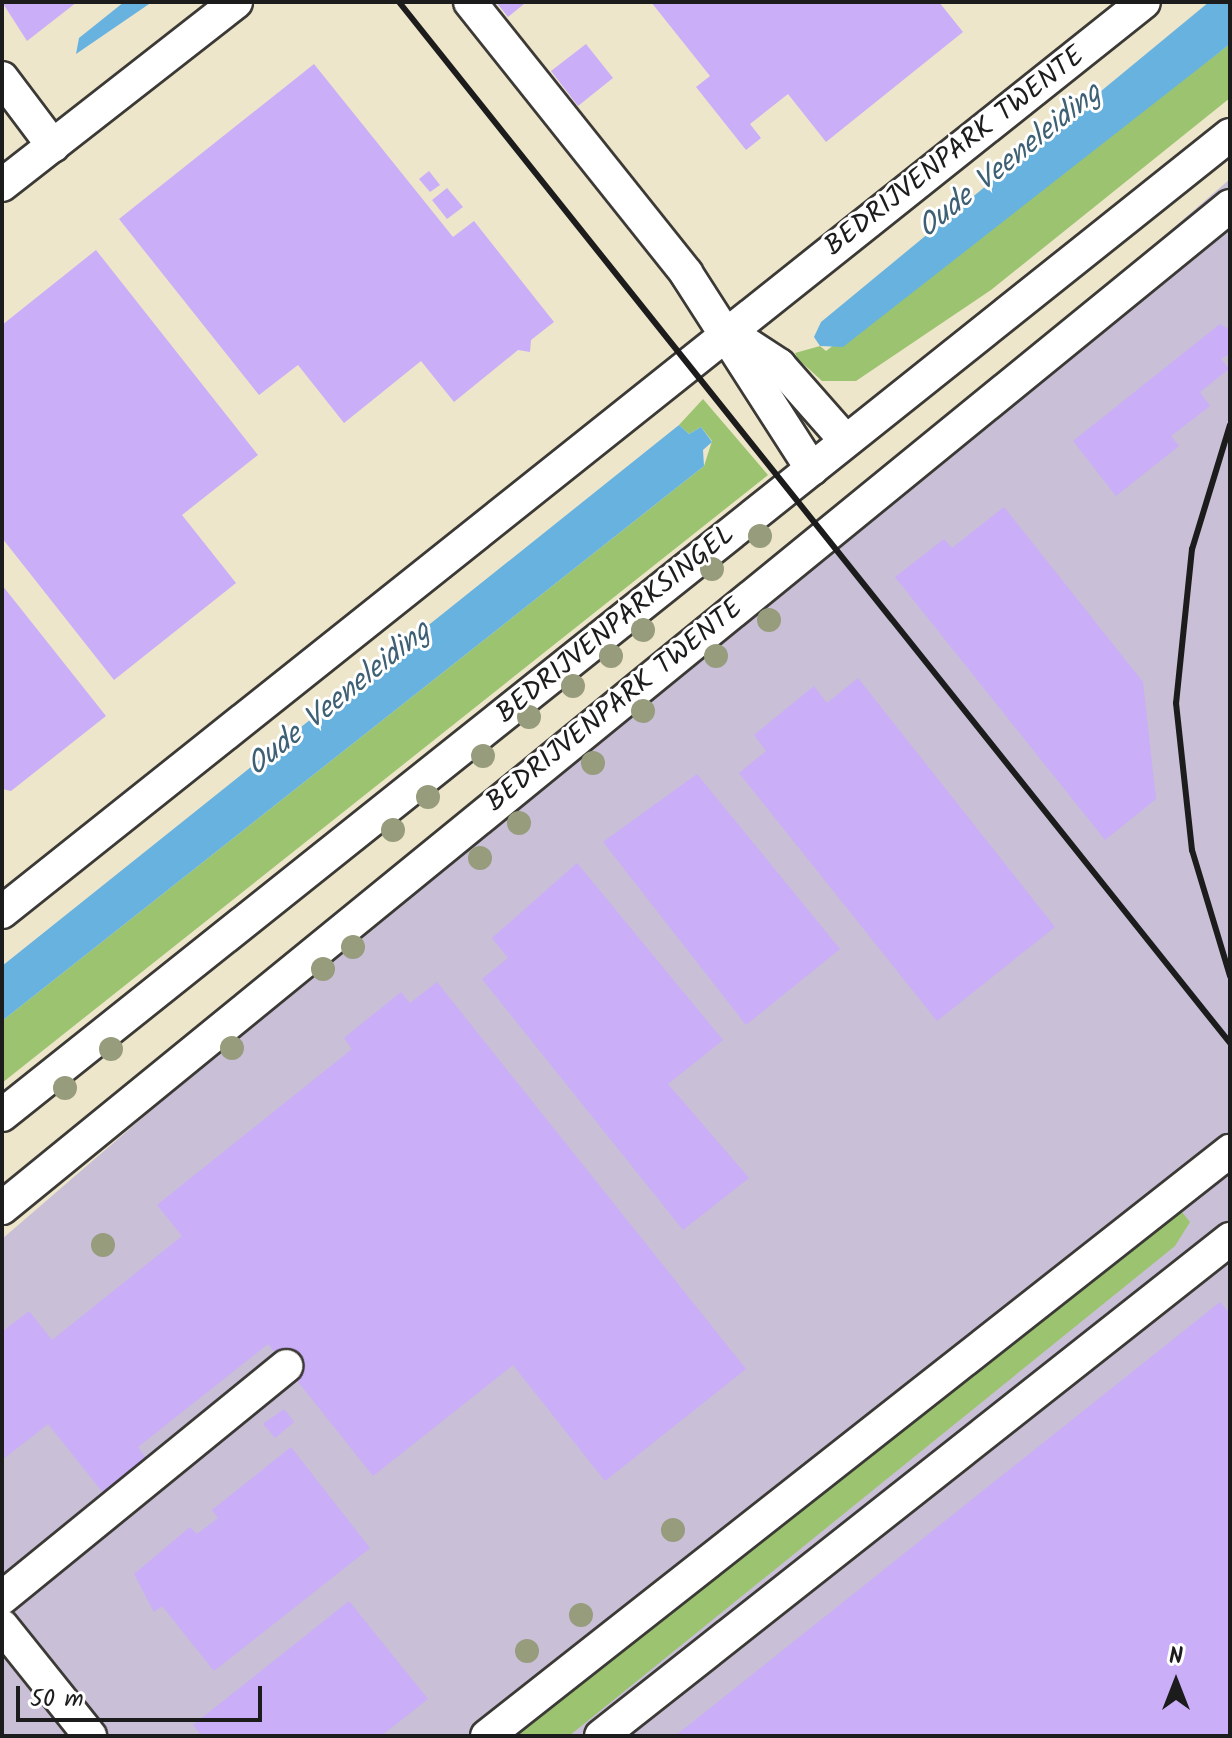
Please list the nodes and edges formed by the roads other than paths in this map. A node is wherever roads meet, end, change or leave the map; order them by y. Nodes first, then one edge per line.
1 (236, 2) edge
2 (470, 2) edge
3 (1144, 2) edge
4 (2, 78) edge
5 (1230, 135) edge
6 (53, 146) junction
7 (2, 185) edge
8 (1230, 206) edge
9 (728, 331) junction
10 (846, 441) junction
11 (812, 469) junction
12 (2, 912) edge
13 (2, 1115) edge
14 (1230, 1151) edge
15 (2, 1208) edge
16 (1230, 1239) edge
17 (286, 1366) dead end
18 (2, 1598) edge
19 (2, 1626) edge
20 (90, 1736) edge
21 (487, 1736) edge
22 (601, 1736) edge

1 - 6 street
2 - 9 street
3 - 9 street, BEDRIJVENPARK TWENTE
4 - 6 street
5 - 10 street, BEDRIJVENPARKSINGEL
6 - 7 street
8 - 15 street, BEDRIJVENPARK TWENTE
9 - 10 street
9 - 11 street
9 - 12 street, BEDRIJVENPARK TWENTE
10 - 11 street, BEDRIJVENPARKSINGEL
11 - 13 street, BEDRIJVENPARKSINGEL
14 - 21 street
16 - 22 street
17 - 18 street
19 - 20 street

